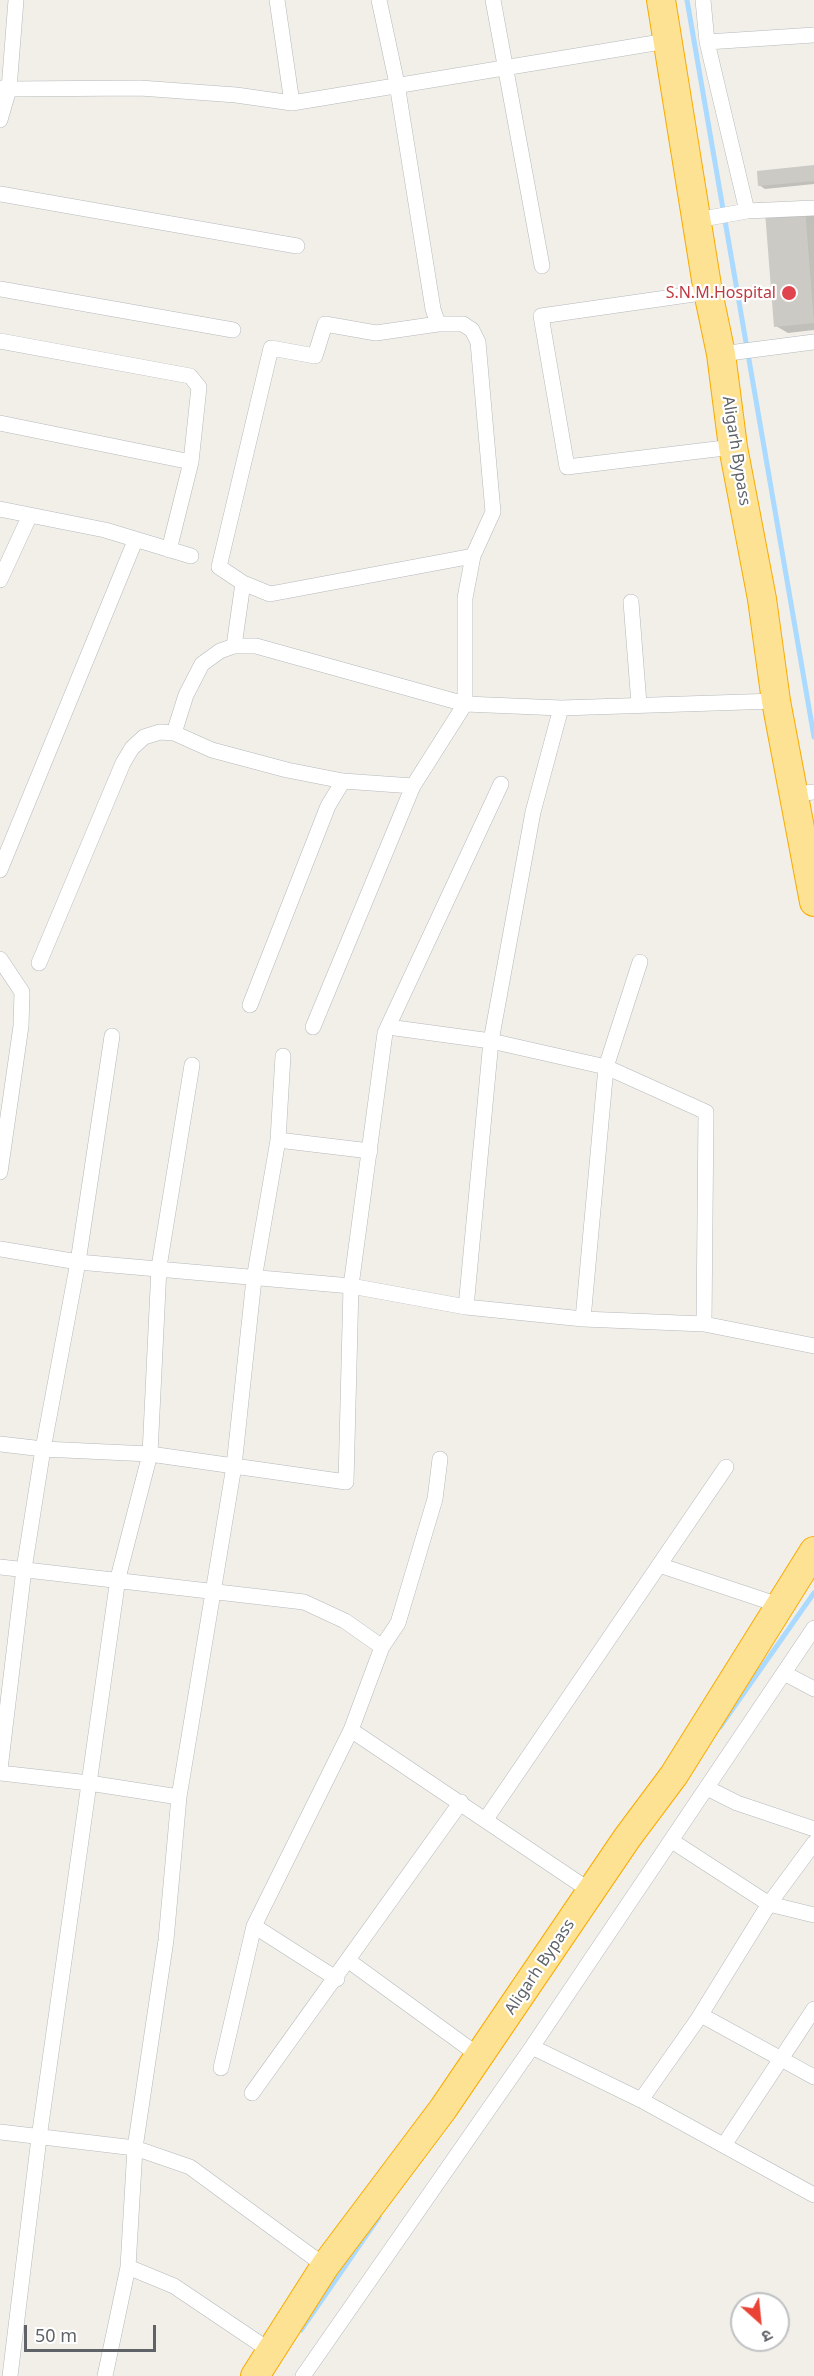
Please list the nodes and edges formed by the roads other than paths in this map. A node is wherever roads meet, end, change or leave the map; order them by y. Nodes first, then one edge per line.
1 (16, 0) edge
2 (277, 0) edge
3 (379, 0) edge
4 (493, 0) edge
5 (661, 0) edge
6 (703, 0) edge
7 (814, 35) edge
8 (667, 41) junction
9 (708, 42) junction
10 (504, 69) junction
11 (397, 84) junction
12 (4, 89) edge
13 (292, 103) junction
14 (0, 120) edge
15 (0, 194) edge
16 (814, 208) edge
17 (744, 212) junction
18 (705, 219) junction
19 (297, 246) dead end
20 (542, 266) dead end
21 (0, 289) edge
22 (708, 292) junction
23 (438, 324) junction
24 (233, 330) dead end
25 (0, 341) edge
26 (814, 342) edge
27 (729, 353) junction
28 (0, 423) edge
29 (733, 447) junction
30 (191, 462) junction
31 (0, 509) edge
32 (30, 515) junction
33 (135, 541) junction
34 (169, 550) junction
35 (191, 556) dead end
36 (473, 556) junction
37 (0, 580) edge
38 (243, 583) junction
39 (631, 602) dead end
40 (234, 646) junction
41 (776, 701) junction
42 (465, 704) junction
43 (639, 704) junction
44 (561, 708) junction
45 (174, 734) junction
46 (343, 781) junction
47 (501, 784) dead end
48 (413, 786) junction
49 (806, 793) edge
50 (0, 870) edge
51 (814, 902) edge
52 (0, 959) edge
53 (640, 962) dead end
54 (39, 963) dead end
55 (250, 1005) dead end
56 (313, 1027) dead end
57 (388, 1027) junction
58 (112, 1036) dead end
59 (491, 1041) junction
60 (283, 1056) dead end
61 (192, 1065) dead end
62 (606, 1067) junction
63 (278, 1140) junction
64 (370, 1151) junction
65 (0, 1172) edge
66 (0, 1249) edge
67 (78, 1262) junction
68 (159, 1267) junction
69 (254, 1279) junction
70 (351, 1286) junction
71 (466, 1307) junction
72 (583, 1319) junction
73 (704, 1324) junction
74 (814, 1346) edge
75 (0, 1444) edge
76 (43, 1449) junction
77 (150, 1454) junction
78 (440, 1459) dead end
79 (234, 1466) junction
80 (726, 1467) dead end
81 (814, 1551) edge
82 (659, 1565) junction
83 (0, 1567) edge
84 (24, 1569) junction
85 (118, 1578) junction
86 (212, 1590) junction
87 (780, 1605) junction
88 (814, 1628) edge
89 (382, 1647) junction
90 (784, 1673) junction
91 (814, 1689) edge
92 (351, 1730) junction
93 (0, 1771) edge
94 (89, 1783) junction
95 (706, 1788) junction
96 (179, 1797) junction
97 (462, 1802) junction
98 (486, 1819) junction
99 (814, 1829) edge
100 (672, 1841) junction
101 (814, 1843) edge
102 (592, 1892) junction
103 (769, 1904) junction
104 (814, 1915) edge
105 (254, 1926) junction
106 (349, 1961) junction
107 (337, 1978) junction
108 (814, 2010) edge
109 (701, 2015) junction
110 (532, 2047) junction
111 (478, 2055) junction
112 (780, 2060) junction
113 (221, 2068) dead end
114 (814, 2077) edge
115 (252, 2093) dead end
116 (641, 2100) junction
117 (0, 2132) edge
118 (39, 2138) junction
119 (724, 2145) junction
120 (135, 2148) junction
121 (814, 2195) edge
122 (326, 2266) junction
123 (128, 2267) junction
124 (272, 2352) junction
125 (10, 2376) edge
126 (105, 2376) edge
127 (255, 2376) edge
128 (303, 2376) edge

1 - 12 street
2 - 13 street
3 - 11 street
4 - 10 street
5 - 8 highway, Aligarh Bypass
6 - 9 street
7 - 9 street
8 - 10 street
8 - 18 highway, Aligarh Bypass
9 - 17 street
10 - 11 street
10 - 20 street
11 - 13 street
11 - 23 street
12 - 13 street
12 - 14 street
15 - 19 street
16 - 17 street
17 - 18 street
18 - 22 highway, Aligarh Bypass
21 - 24 street
22 - 27 highway, Aligarh Bypass
22 - 29 street
23 - 36 street
23 - 38 street
25 - 30 street
26 - 27 street
27 - 29 highway, Aligarh Bypass
28 - 30 street
29 - 41 highway, Aligarh Bypass
30 - 34 street
31 - 32 street
32 - 33 street
32 - 37 street
33 - 34 street
33 - 50 street
34 - 35 street
36 - 38 street
36 - 42 street
38 - 40 street
39 - 43 street
40 - 42 street
40 - 45 street
41 - 43 street
41 - 49 highway, Aligarh Bypass
42 - 44 street
42 - 48 street
43 - 44 street
44 - 59 street
45 - 46 street
45 - 54 street
46 - 48 street
46 - 55 street
47 - 57 street
48 - 56 street
49 - 51 highway, Aligarh Bypass
52 - 65 street
53 - 62 street
57 - 59 street
57 - 64 street
58 - 67 street
59 - 62 street
59 - 71 street
60 - 63 street
61 - 68 street
62 - 72 street
62 - 73 street
63 - 64 street
63 - 69 street
64 - 70 street
66 - 67 street
67 - 68 street
67 - 76 street
68 - 69 street
68 - 77 street
69 - 70 street
69 - 79 street
70 - 71 street
70 - 79 street
71 - 72 street
72 - 73 street
73 - 74 street
75 - 76 street
76 - 77 street
76 - 84 street
77 - 79 street
77 - 85 street
78 - 89 street
79 - 86 street
80 - 82 street
81 - 87 highway, Aligarh Bypass
82 - 87 street
82 - 98 street
83 - 84 street
84 - 85 street
84 - 93 street
85 - 86 street
85 - 94 street
86 - 89 street
86 - 96 street
87 - 102 highway, Aligarh Bypass
88 - 90 street
89 - 92 street
90 - 91 street
90 - 95 street
92 - 97 street
92 - 105 street
93 - 94 street
94 - 96 street
94 - 118 street
95 - 99 street
95 - 100 street
96 - 120 street
97 - 98 street
97 - 106 street
98 - 102 street
100 - 103 street
100 - 110 street
101 - 103 street
102 - 111 highway, Aligarh Bypass
103 - 104 street
103 - 109 street
105 - 107 street
105 - 113 street
106 - 107 street
106 - 111 street
107 - 115 street
108 - 112 street
109 - 112 street
109 - 116 street
110 - 116 street
110 - 128 street
111 - 122 highway, Aligarh Bypass
112 - 114 street
112 - 119 street
116 - 119 street
117 - 118 street
118 - 120 street
118 - 125 street
119 - 121 street
120 - 122 street
120 - 123 street
122 - 124 highway, Aligarh Bypass
123 - 124 street
123 - 126 street
124 - 127 highway, Aligarh Bypass

